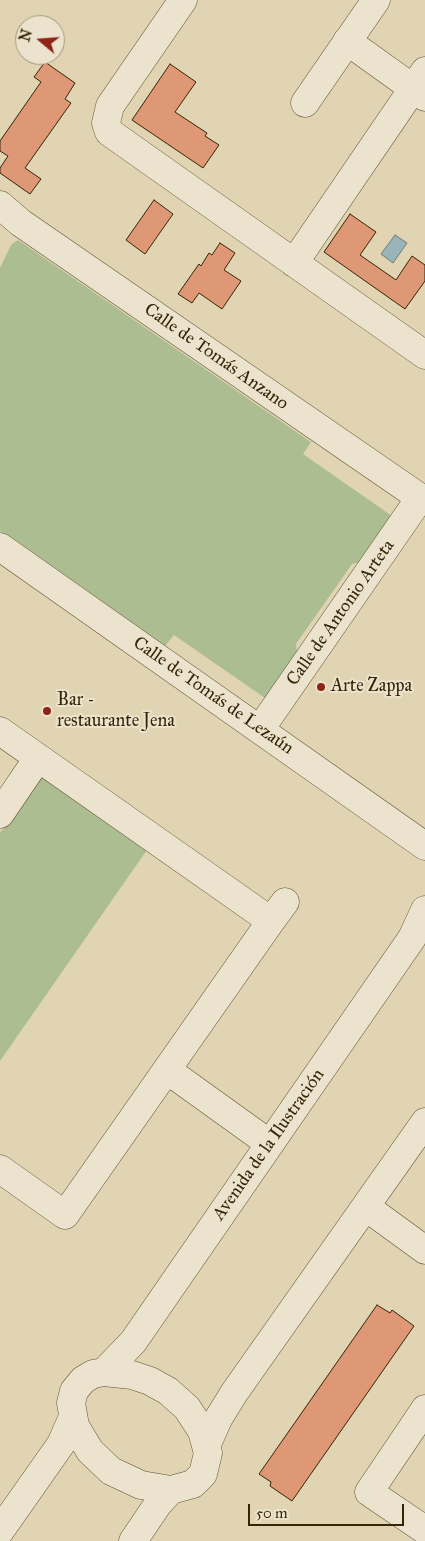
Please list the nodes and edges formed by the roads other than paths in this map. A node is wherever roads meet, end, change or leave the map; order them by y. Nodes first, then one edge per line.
1 (184, 0) edge
2 (376, 0) edge
3 (347, 41) junction
4 (421, 85) edge
5 (305, 103) dead end
6 (2, 215) edge
7 (294, 263) junction
8 (425, 355) edge
9 (423, 500) edge
10 (0, 547) edge
11 (261, 728) junction
12 (0, 731) edge
13 (38, 758) junction
14 (0, 814) edge
15 (425, 846) edge
16 (425, 910) edge
17 (167, 1070) junction
18 (425, 1122) edge
19 (270, 1144) junction
20 (0, 1170) edge
21 (366, 1207) junction
22 (425, 1250) edge
23 (104, 1372) junction
24 (425, 1409) edge
25 (72, 1419) junction
26 (207, 1444) junction
27 (171, 1490) junction
28 (425, 1530) edge
29 (0, 1531) edge
30 (132, 1541) edge

1 - 7 street
2 - 3 street
3 - 4 street
3 - 5 street
4 - 7 street
6 - 9 street, Calle de Tomás Anzano
7 - 8 street
9 - 11 street, Calle de Antonio Arteta
10 - 11 street, Calle de Tomás de Lezaún
11 - 15 street, Calle de Tomás de Lezaún
12 - 13 street
13 - 14 street
13 - 17 street
16 - 19 street, Avenida de la Ilustración
17 - 19 street
17 - 20 street
18 - 21 street
19 - 23 street, Avenida de la Ilustración
21 - 22 street
21 - 26 street
23 - 25 street
23 - 26 street
24 - 28 street
25 - 27 street
25 - 29 street
26 - 27 street
27 - 30 street

